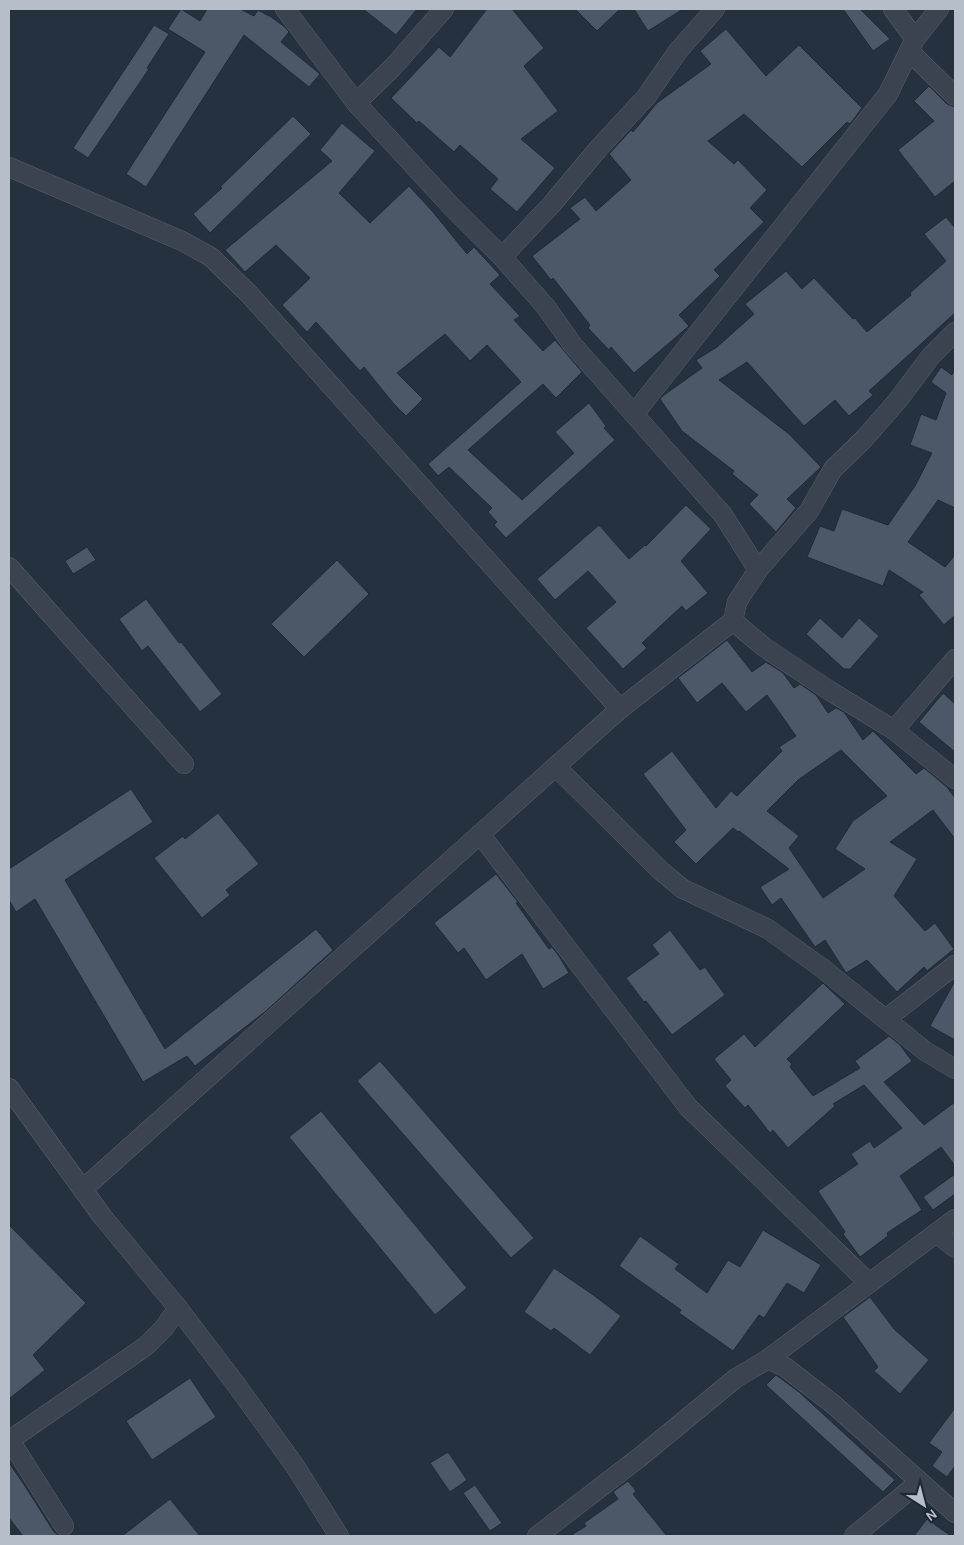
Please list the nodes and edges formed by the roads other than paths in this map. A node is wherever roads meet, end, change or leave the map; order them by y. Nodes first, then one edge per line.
1 (285, 9) edge
2 (444, 9) edge
3 (716, 9) edge
4 (893, 9) edge
5 (940, 9) edge
6 (912, 45) junction
7 (955, 96) edge
8 (356, 103) junction
9 (9, 167) edge
10 (502, 257) junction
11 (955, 332) edge
12 (634, 414) junction
13 (9, 566) edge
14 (758, 570) junction
15 (733, 621) junction
16 (955, 659) edge
17 (620, 709) junction
18 (894, 730) junction
19 (184, 764) dead end
20 (556, 767) junction
21 (955, 779) edge
22 (480, 834) junction
23 (955, 965) edge
24 (886, 1020) junction
25 (955, 1069) edge
26 (9, 1088) edge
27 (83, 1189) junction
28 (955, 1219) edge
29 (936, 1233) junction
30 (955, 1248) edge
31 (869, 1283) junction
32 (178, 1308) junction
33 (768, 1359) junction
34 (9, 1441) edge
35 (919, 1482) junction
36 (955, 1513) edge
37 (64, 1526) dead end
38 (339, 1536) edge
39 (537, 1536) edge
40 (854, 1536) edge

1 - 8 street
2 - 8 street
3 - 10 street
4 - 6 street
5 - 6 street
6 - 7 street
6 - 12 street
8 - 10 street
9 - 17 street
10 - 12 street
11 - 14 street
12 - 14 street
13 - 19 street
14 - 15 street
15 - 17 street
15 - 18 street
16 - 18 street
17 - 20 street
18 - 21 street
20 - 22 street
20 - 24 street
22 - 27 street
22 - 31 street
23 - 24 street
24 - 25 street
26 - 27 street
27 - 32 street
28 - 29 street
29 - 30 street
29 - 31 street
31 - 33 street
32 - 34 street
32 - 38 street
33 - 35 street
33 - 39 street
34 - 37 street
35 - 36 street
35 - 40 street

